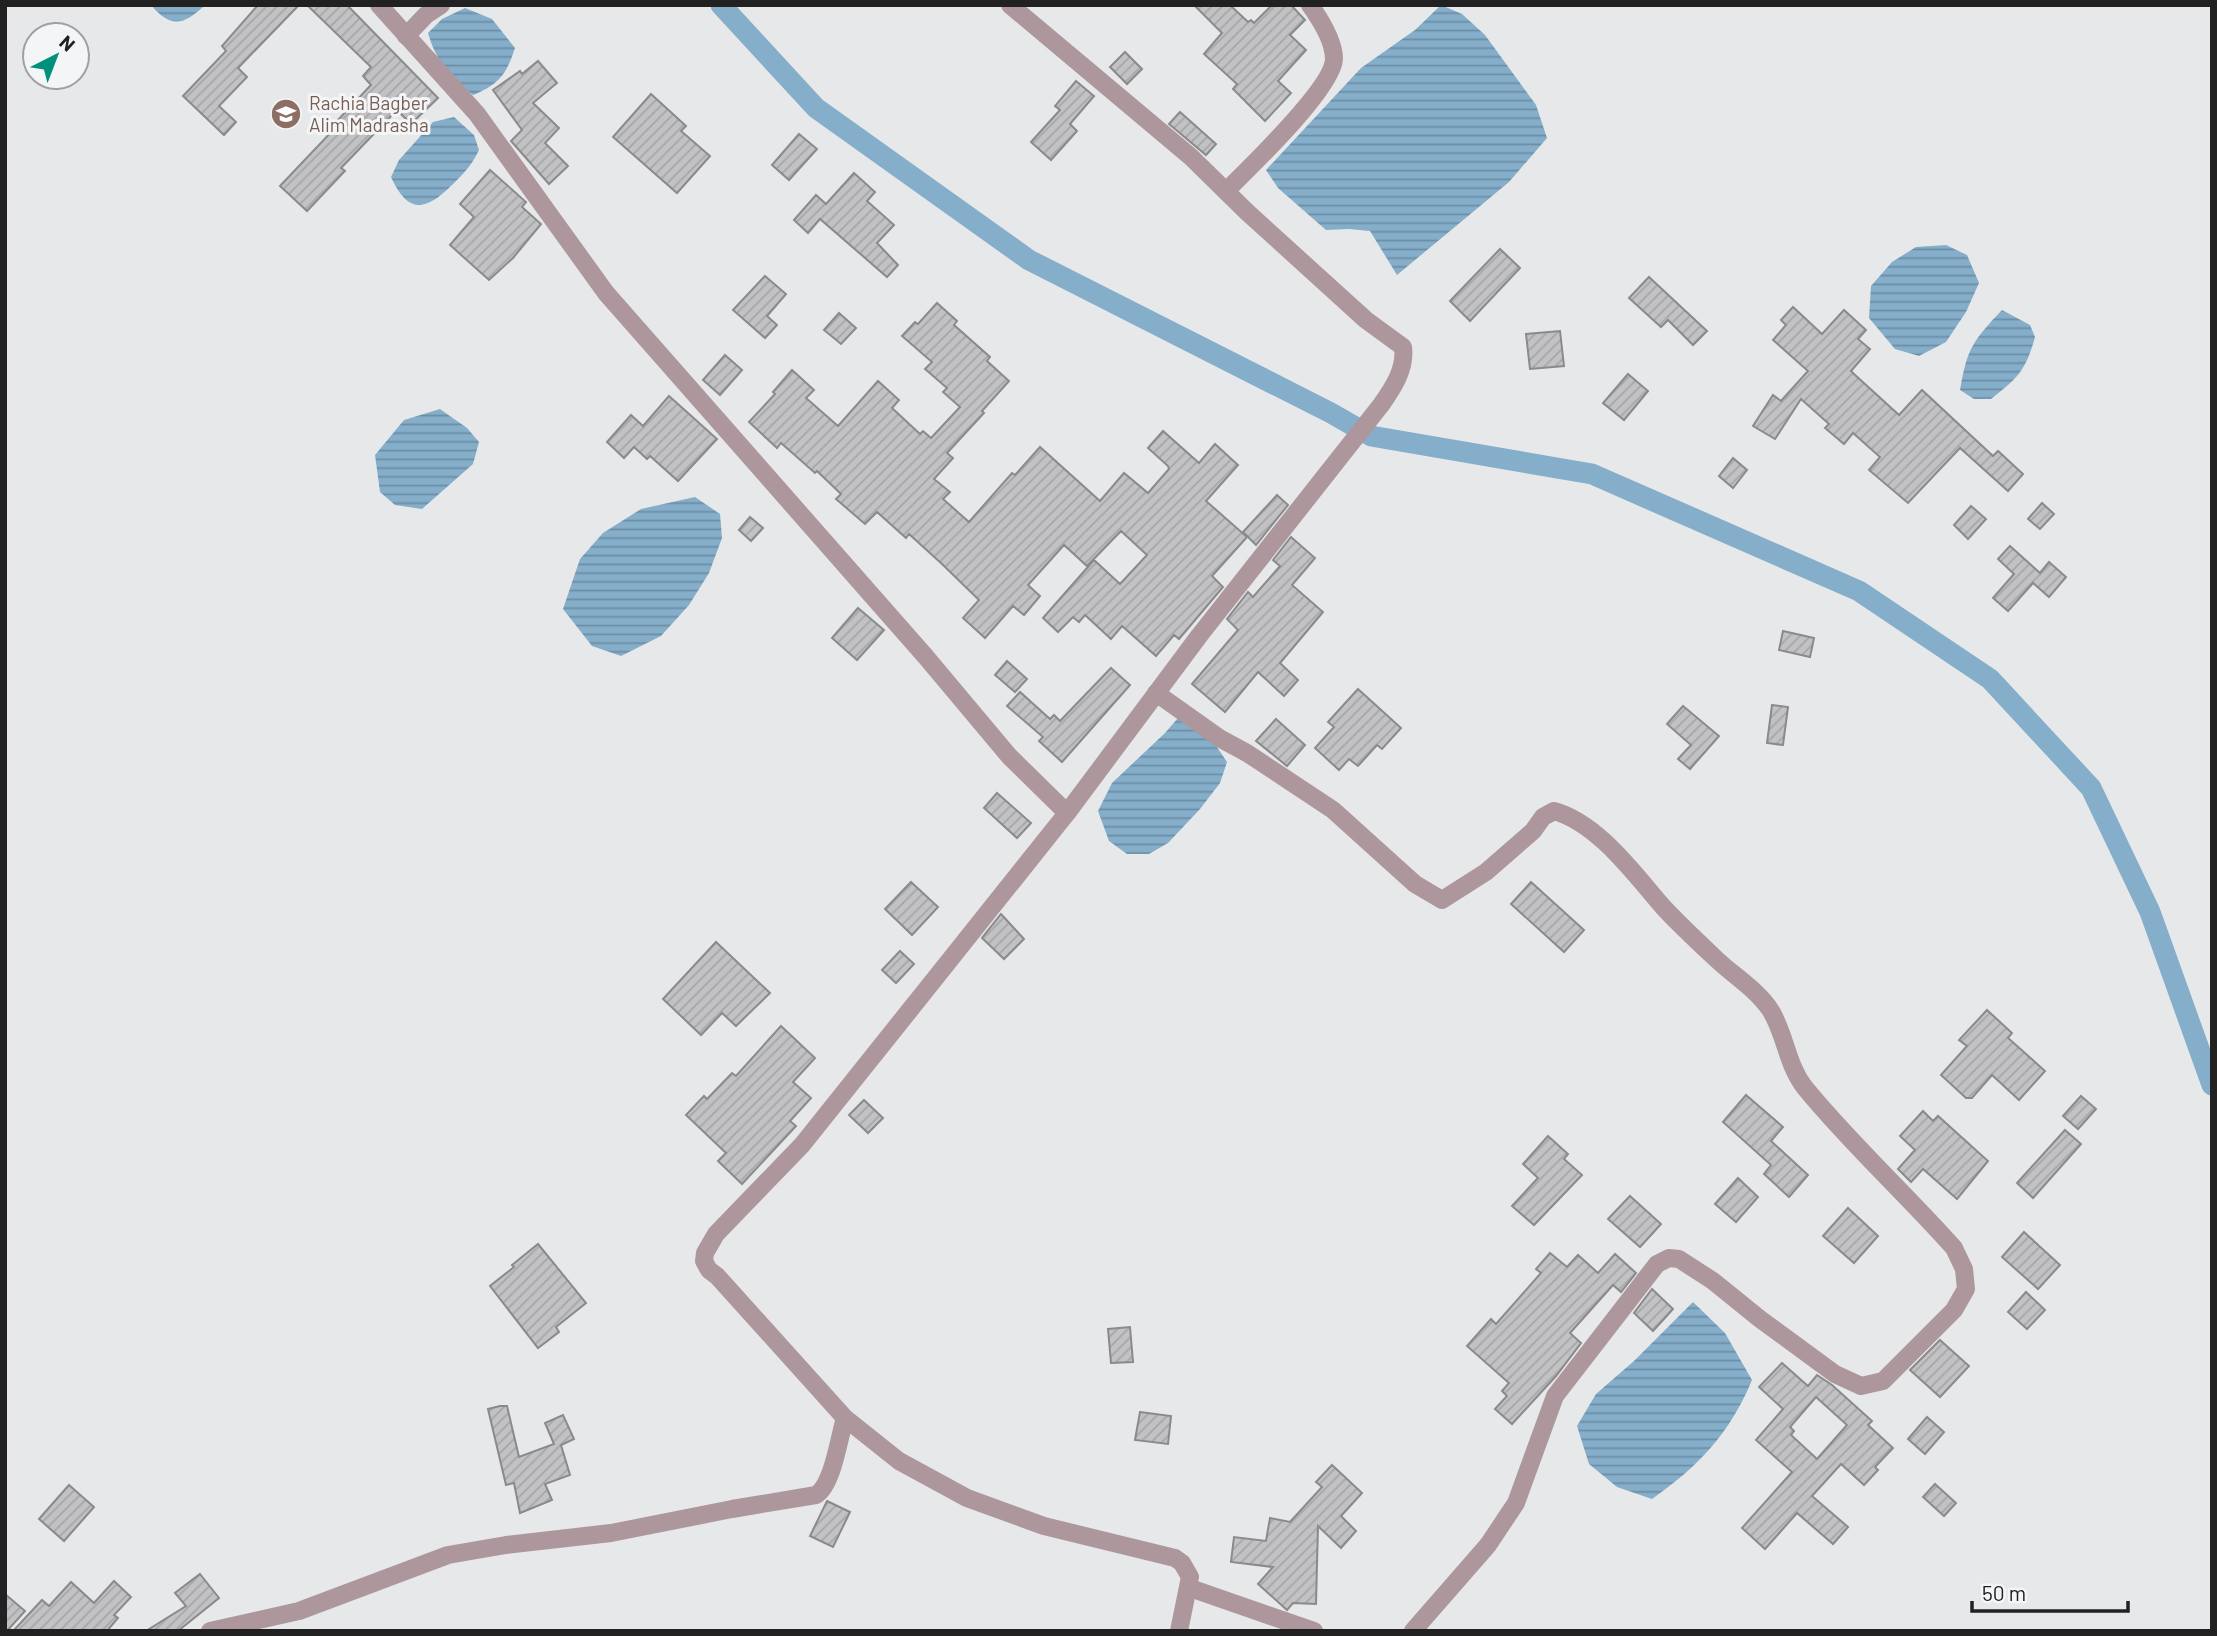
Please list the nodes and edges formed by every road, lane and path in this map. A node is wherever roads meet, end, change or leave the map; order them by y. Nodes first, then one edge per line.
1 (379, 5) edge
2 (441, 5) edge
3 (1010, 5) edge
4 (1310, 5) edge
5 (406, 36) junction
6 (1226, 191) junction
7 (1156, 693) junction
8 (1067, 813) junction
9 (845, 1418) junction
10 (1190, 1588) junction
11 (210, 1631) edge
12 (1179, 1631) edge
13 (1314, 1631) edge
14 (1413, 1631) edge

1 - 5 street
2 - 5 street
3 - 6 street
4 - 6 street
5 - 8 street
6 - 7 street
7 - 8 street
7 - 14 street
8 - 9 street
9 - 10 street
9 - 11 street
10 - 12 street
10 - 13 street

